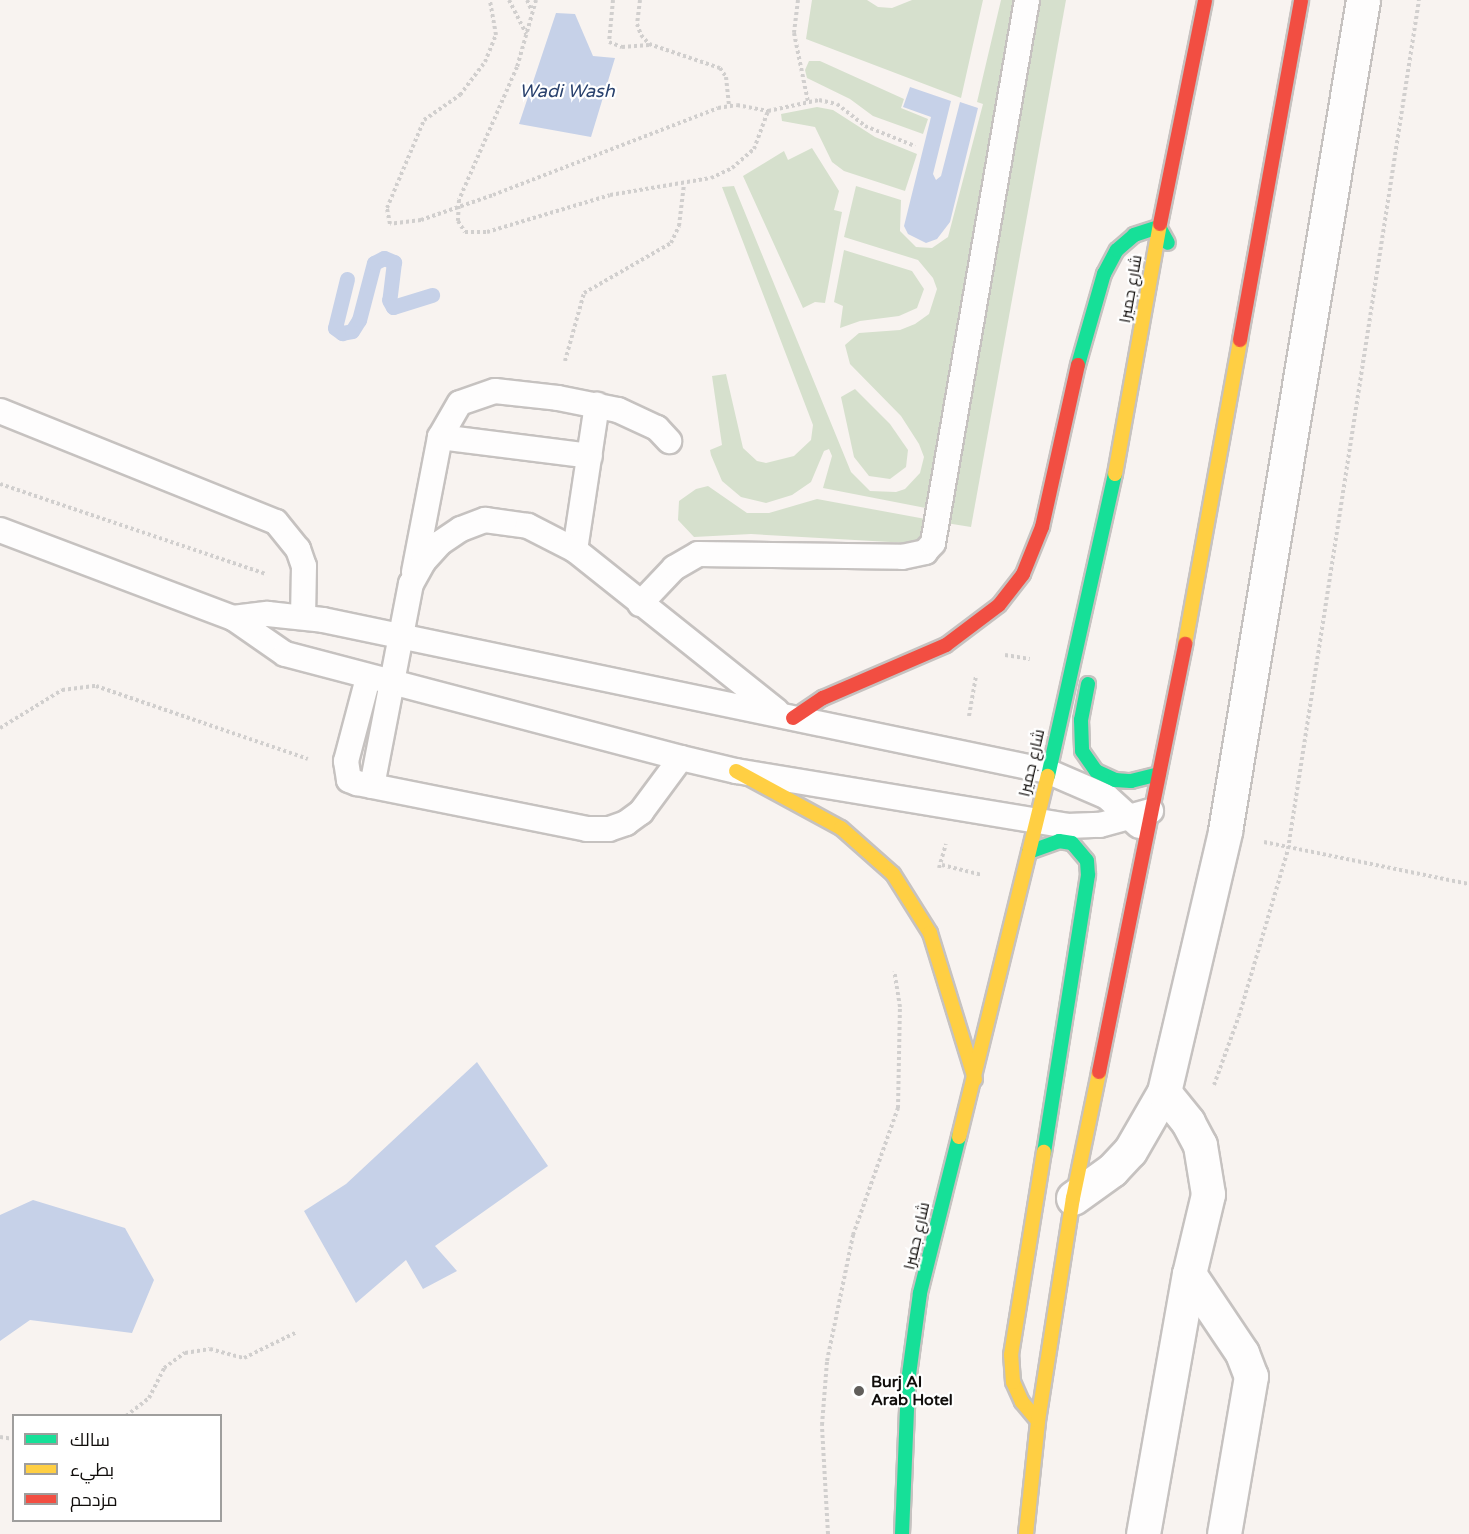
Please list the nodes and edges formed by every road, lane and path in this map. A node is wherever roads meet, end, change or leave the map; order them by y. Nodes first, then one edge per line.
1 (490, 0) edge
2 (509, 0) edge
3 (527, 0) edge
4 (536, 0) edge
5 (612, 0) edge
6 (640, 0) edge
7 (798, 0) edge
8 (1027, 0) edge
9 (1205, 0) edge
10 (1301, 0) edge
11 (1363, 0) edge
12 (533, 11) junction
13 (526, 36) junction
14 (650, 45) junction
15 (808, 102) junction
16 (729, 106) junction
17 (768, 111) junction
18 (915, 146) dead end
19 (684, 184) junction
20 (1159, 227) junction
21 (1173, 258) dead end
22 (558, 398) junction
23 (597, 405) junction
24 (0, 411) edge
25 (440, 437) junction
26 (669, 441) dead end
27 (590, 456) junction
28 (0, 484) edge
29 (0, 530) edge
30 (575, 550) junction
31 (411, 585) junction
32 (306, 588) junction
33 (640, 603) junction
34 (303, 616) junction
35 (233, 618) junction
36 (404, 639) junction
37 (1092, 668) dead end
38 (976, 674) dead end
39 (368, 678) junction
40 (394, 685) junction
41 (787, 716) junction
42 (0, 728) edge
43 (962, 753) junction
44 (681, 758) junction
45 (736, 771) junction
46 (1047, 771) junction
47 (345, 772) junction
48 (1159, 774) junction
49 (372, 786) junction
50 (952, 808) junction
51 (1143, 821) junction
52 (1035, 822) junction
53 (1225, 831) junction
54 (1029, 852) junction
55 (1469, 884) edge
56 (914, 902) junction
57 (892, 960) dead end
58 (975, 1082) junction
59 (1164, 1092) junction
60 (1073, 1198) junction
61 (1189, 1274) junction
62 (297, 1332) dead end
63 (129, 1414) edge
64 (1038, 1421) junction
65 (828, 1534) edge
66 (903, 1534) edge
67 (1026, 1534) edge
68 (1143, 1534) edge
69 (1224, 1534) edge

1 - 16 path, bridge
2 - 13 path
3 - 12 path
4 - 12 path
5 - 14 path
6 - 14 path
7 - 15 path
8 - 33 lane
9 - 20 main road, شارع جميرا
10 - 48 main road
11 - 53 street
12 - 13 path
13 - 19 path
14 - 16 path
15 - 17 path
15 - 18 path
16 - 17 path
17 - 19 path
19 - 22 path
20 - 21 main road
20 - 41 main road
20 - 46 main road, شارع جميرا
22 - 23 lane
22 - 25 lane
23 - 26 lane
23 - 27 lane
24 - 32 lane
25 - 27 lane
25 - 31 lane
27 - 30 lane
28 - 32 path
29 - 35 lane
30 - 31 lane
30 - 33 lane
31 - 36 lane
32 - 34 lane
33 - 41 lane
34 - 35 lane
34 - 36 lane
35 - 39 lane
36 - 40 lane
36 - 41 lane
37 - 48 main road
38 - 43 path
39 - 40 lane
39 - 47 lane
40 - 44 lane
40 - 49 lane
41 - 43 lane
42 - 47 path
43 - 46 lane
44 - 45 lane
44 - 49 lane
45 - 50 lane
45 - 56 main road
46 - 51 lane
46 - 52 main road, شارع جميرا
47 - 49 lane
48 - 51 main road
50 - 52 lane
50 - 56 path
51 - 52 lane
51 - 60 main road
52 - 54 main road, شارع جميرا
53 - 55 path
53 - 59 street
54 - 58 main road, شارع جميرا
54 - 64 main road
56 - 58 main road
57 - 65 path
58 - 66 main road, شارع جميرا
59 - 60 street
59 - 61 street
60 - 64 main road
61 - 68 street
61 - 69 street
62 - 63 path
64 - 67 main road

